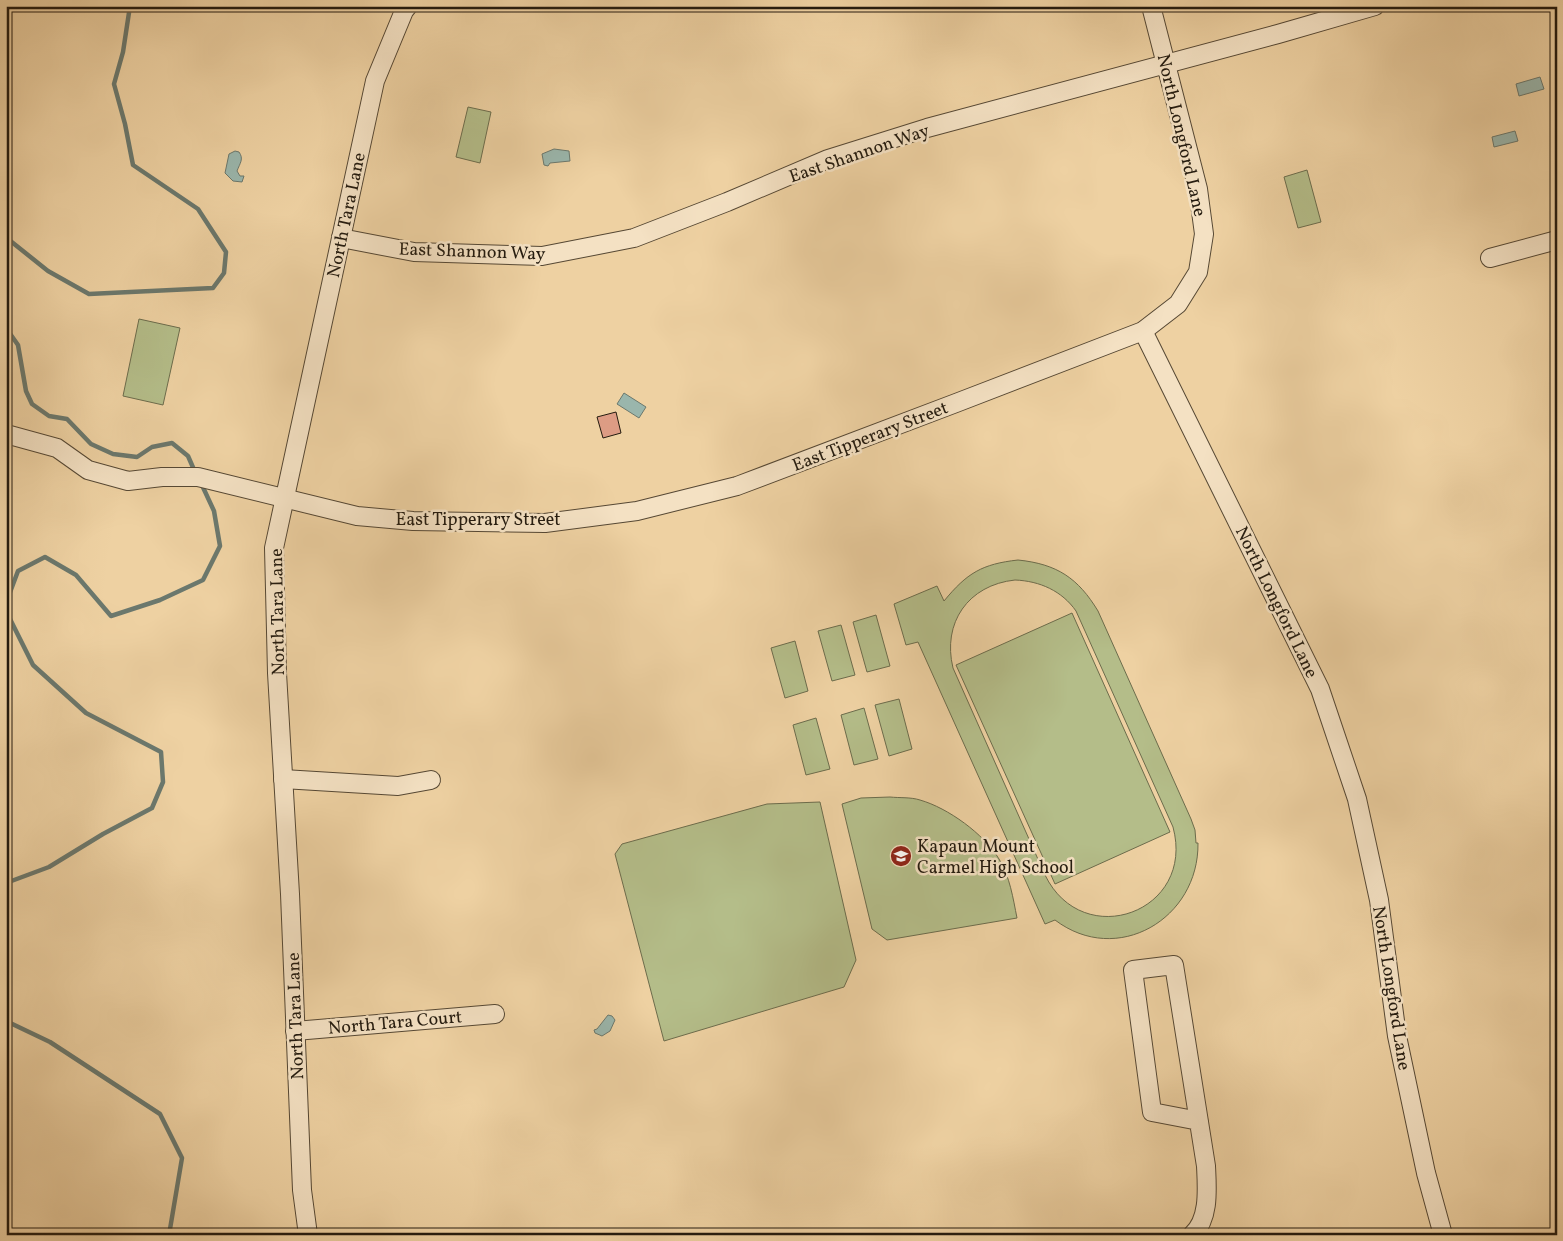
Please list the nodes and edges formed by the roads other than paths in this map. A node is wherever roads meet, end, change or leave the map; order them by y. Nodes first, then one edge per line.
1 (408, 6) edge
2 (1151, 6) edge
3 (1375, 6) edge
4 (1166, 64) junction
5 (341, 238) junction
6 (1557, 240) edge
7 (1490, 258) dead end
8 (1143, 331) junction
9 (6, 434) edge
10 (284, 498) junction
11 (283, 779) junction
12 (431, 780) dead end
13 (495, 1014) dead end
14 (295, 1031) junction
15 (1199, 1121) junction
16 (308, 1235) edge
17 (1192, 1235) edge
18 (1443, 1235) edge

1 - 5 street, North Tara Lane
2 - 4 street, North Longford Lane
3 - 4 street, East Shannon Way
4 - 5 street, East Shannon Way
4 - 8 street, North Longford Lane
5 - 10 street, North Tara Lane
6 - 7 street
8 - 10 street, East Tipperary Street
8 - 18 street, North Longford Lane
9 - 10 street, East Tipperary Street
10 - 11 street, North Tara Lane
11 - 12 street
11 - 14 street, North Tara Lane
13 - 14 street, North Tara Court
14 - 16 street, North Tara Lane
15 - 15 street
15 - 17 street

